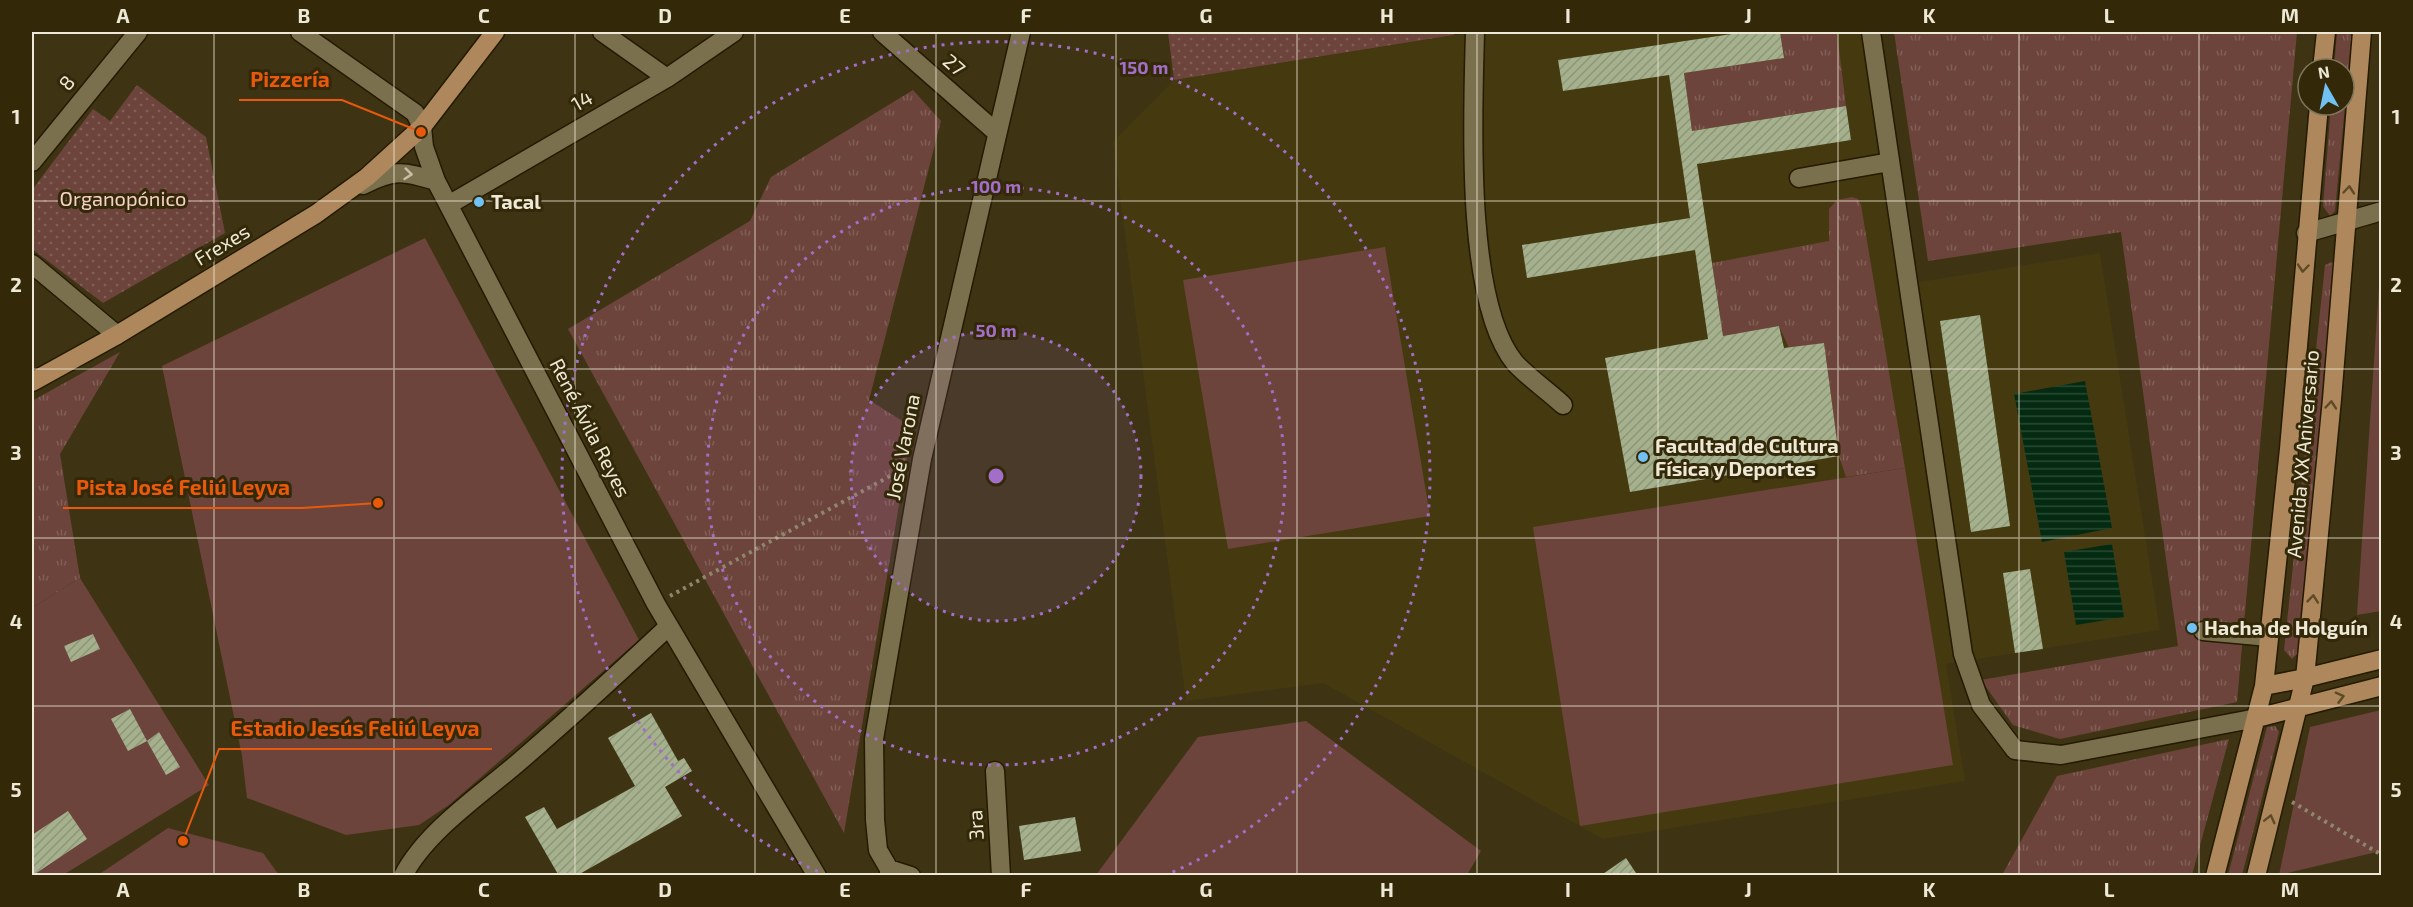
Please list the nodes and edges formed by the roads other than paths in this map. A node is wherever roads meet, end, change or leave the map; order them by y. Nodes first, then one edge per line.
1 (138, 32) edge
2 (300, 32) edge
3 (495, 32) edge
4 (602, 32) edge
5 (734, 32) edge
6 (882, 32) edge
7 (1021, 32) edge
8 (1475, 32) edge
9 (1871, 32) edge
10 (2326, 32) edge
11 (2362, 32) edge
12 (2323, 57) edge
13 (667, 78) junction
14 (2318, 117) edge
15 (422, 127) junction
16 (996, 132) junction
17 (32, 162) edge
18 (1890, 162) junction
19 (1799, 178) dead end
20 (436, 181) junction
21 (343, 196) junction
22 (450, 204) junction
23 (2382, 210) edge
24 (2346, 222) junction
25 (2306, 234) junction
26 (32, 264) edge
27 (117, 335) junction
28 (32, 382) edge
29 (1563, 405) dead end
30 (669, 626) junction
31 (2203, 631) dead end
32 (2269, 637) junction
33 (2382, 659) edge
34 (2305, 678) junction
35 (2264, 686) junction
36 (2382, 686) edge
37 (2298, 708) junction
38 (2257, 718) junction
39 (995, 771) dead end
40 (889, 872) edge
41 (403, 876) edge
42 (817, 876) edge
43 (911, 876) edge
44 (1001, 876) edge
45 (2215, 876) edge
46 (2256, 876) edge

1 - 17 street, 8
2 - 15 street, René Ávila Reyes
3 - 15 main road, Frexes
4 - 13 street
5 - 13 street, 14
6 - 16 street, 27
7 - 16 street, José Varona
8 - 29 street
9 - 18 street
10 - 12 main road
24 -> 11 main road, Avenida XX Aniversario
13 - 22 street, 14
14 - 25 main road, Avenida XX Aniversario
15 - 20 street, René Ávila Reyes
15 - 21 main road, Frexes
16 - 40 street, José Varona
18 - 19 street
18 - 38 street
21 -> 20 street
20 - 22 street, René Ávila Reyes
21 - 27 main road, Frexes
22 - 30 street, René Ávila Reyes
23 - 24 street
24 - 25 street
34 -> 24 main road, Avenida XX Aniversario
25 -> 32 main road, Avenida XX Aniversario
26 - 27 street
27 - 28 main road, Frexes
30 - 41 street
30 - 42 street, René Ávila Reyes
31 - 32 street
32 - 35 main road, Avenida XX Aniversario
33 - 34 main road
34 - 35 main road
34 - 37 main road, Avenida XX Aniversario
35 - 38 main road, Avenida XX Aniversario
37 -> 36 main road
37 - 38 main road
46 -> 37 main road, Avenida XX Aniversario
38 - 45 main road, Avenida XX Aniversario
39 - 44 street, 3ra
40 - 43 street

